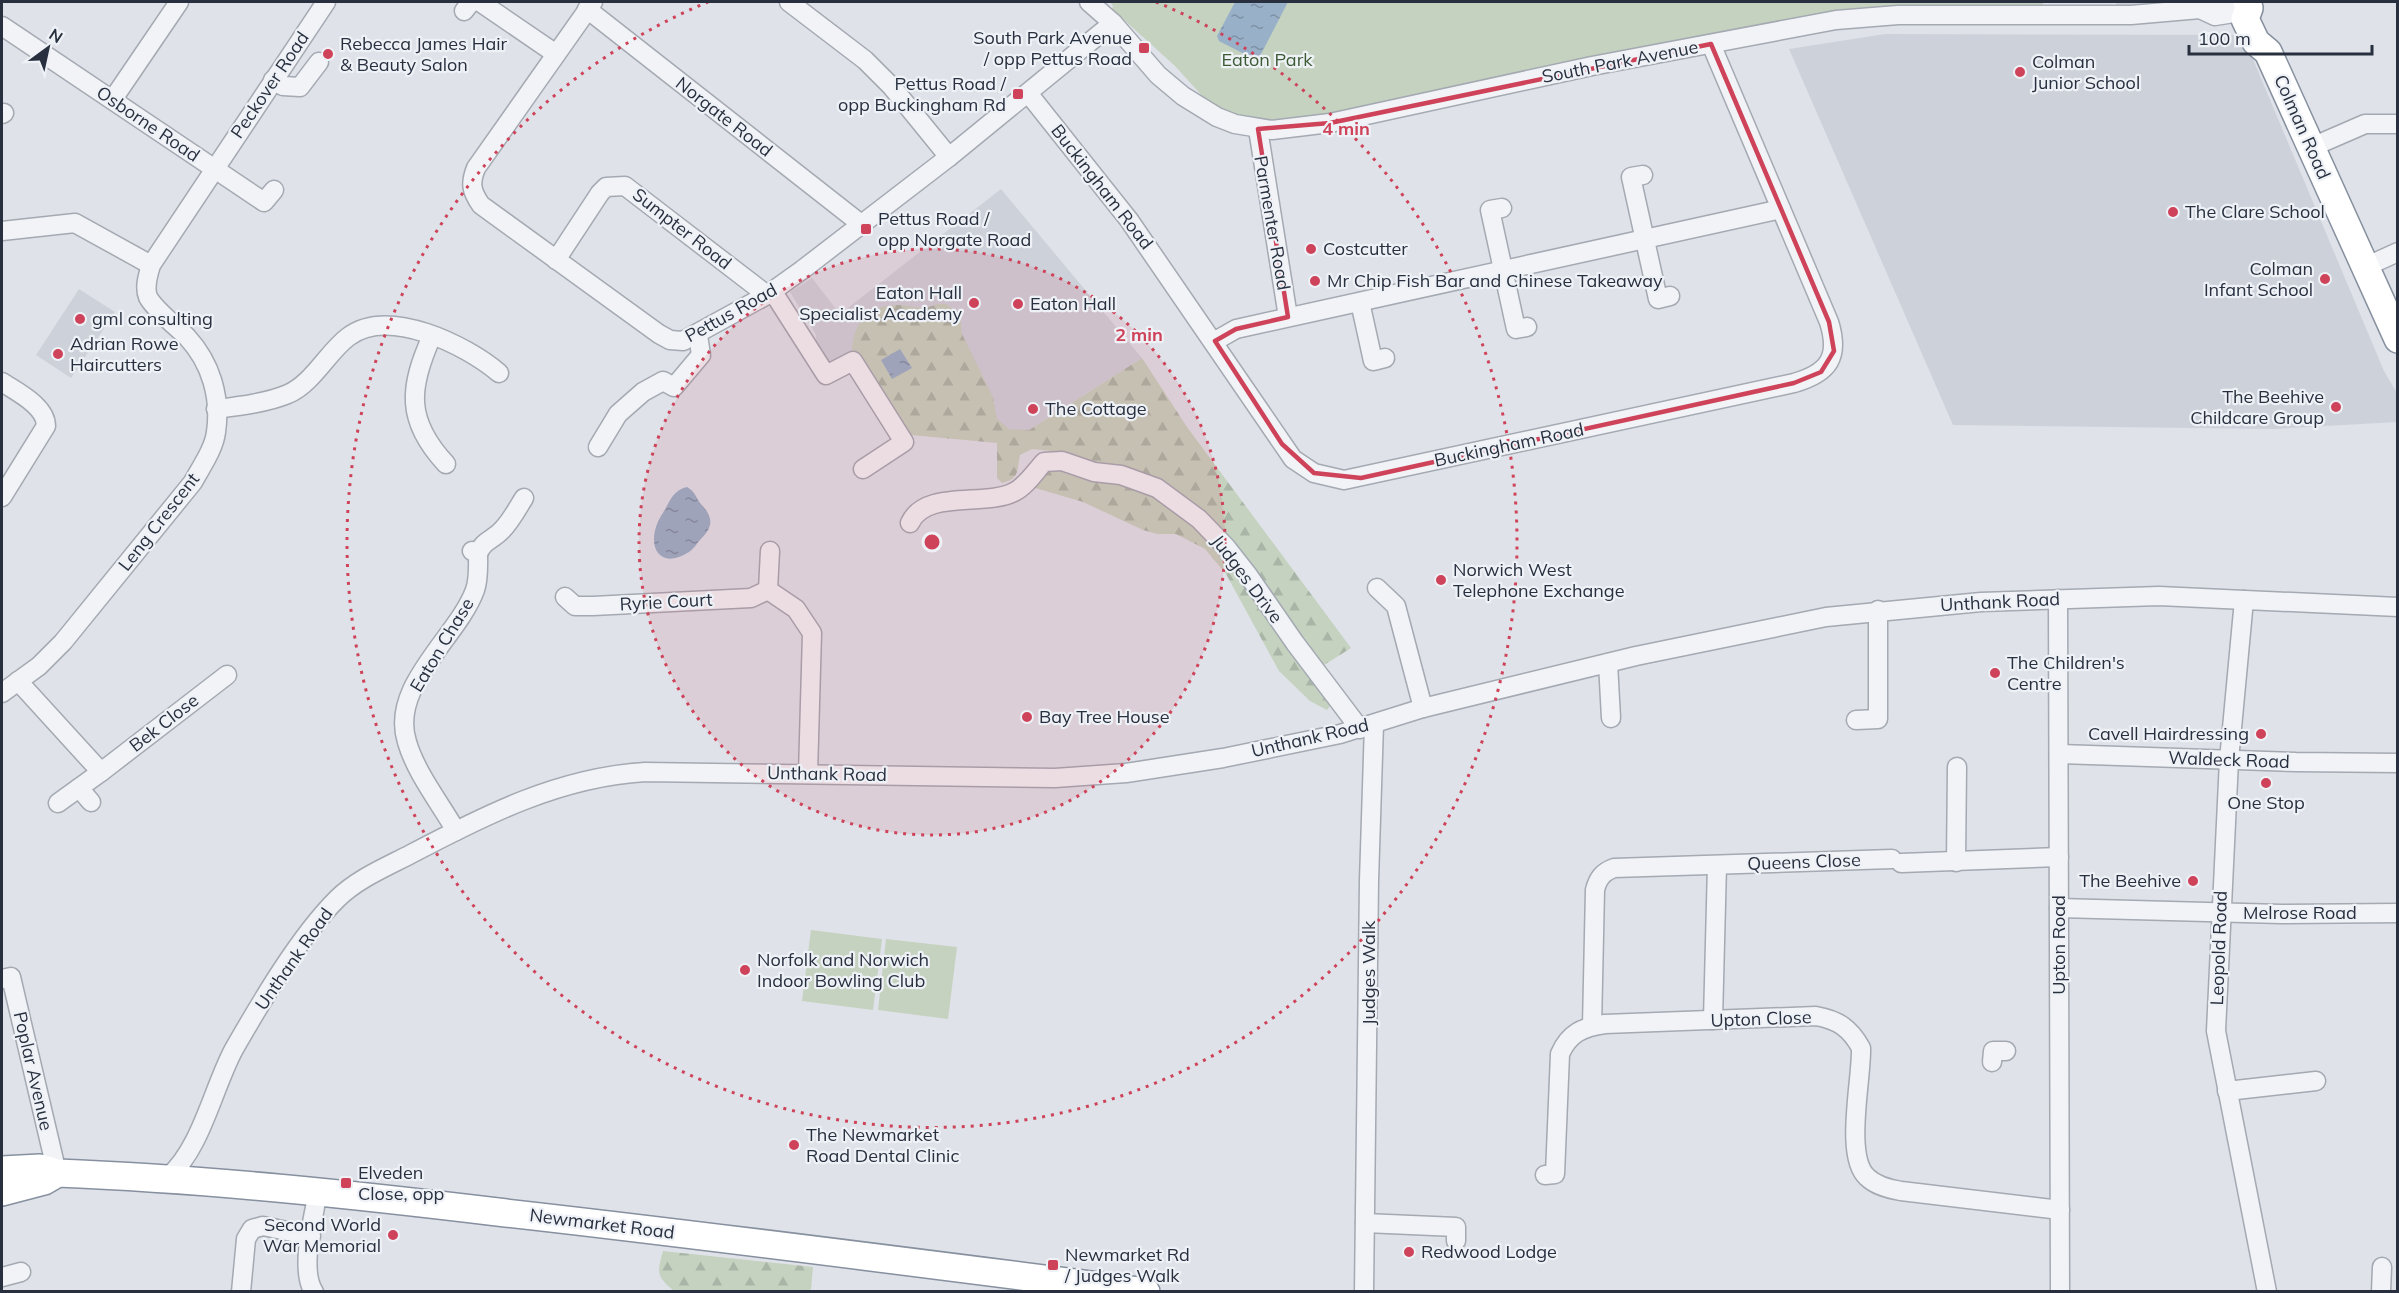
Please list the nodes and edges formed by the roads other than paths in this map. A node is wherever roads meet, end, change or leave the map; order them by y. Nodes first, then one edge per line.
1 (326, 2) edge
2 (789, 2) edge
3 (1089, 2) edge
4 (2239, 3) edge
5 (171, 4) edge
6 (472, 5) edge
7 (590, 5) edge
8 (2110, 8) edge
9 (1113, 24) junction
10 (2, 26) edge
11 (1712, 44) junction
12 (556, 54) junction
13 (319, 62) dead end
14 (273, 80) junction
15 (1028, 93) junction
16 (113, 99) junction
17 (2397, 124) edge
18 (1258, 129) junction
19 (2312, 147) junction
20 (949, 157) junction
21 (213, 169) junction
22 (1631, 177) dead end
23 (265, 203) dead end
24 (1781, 209) junction
25 (1490, 211) dead end
26 (861, 224) junction
27 (2, 231) edge
28 (1645, 237) junction
29 (2397, 252) edge
30 (556, 260) junction
31 (151, 265) junction
32 (2365, 267) junction
33 (1503, 270) junction
34 (770, 294) junction
35 (1658, 299) dead end
36 (1360, 302) junction
37 (1288, 317) junction
38 (1516, 329) dead end
39 (698, 335) junction
40 (432, 336) junction
41 (2396, 337) edge
42 (1215, 341) junction
43 (1373, 361) dead end
44 (2397, 361) edge
45 (499, 373) dead end
46 (2, 382) edge
47 (216, 410) junction
48 (606, 444) dead end
49 (446, 464) dead end
50 (864, 469) dead end
51 (2, 497) edge
52 (524, 498) dead end
53 (910, 523) dead end
54 (770, 551) dead end
55 (1377, 588) dead end
56 (768, 590) junction
57 (565, 597) dead end
58 (2058, 599) junction
59 (2244, 600) junction
60 (2397, 607) edge
61 (1878, 610) junction
62 (1608, 663) junction
63 (227, 675) dead end
64 (18, 681) junction
65 (2, 693) edge
66 (1424, 708) junction
67 (1611, 718) dead end
68 (1856, 720) dead end
69 (1367, 726) junction
70 (2060, 754) junction
71 (2229, 760) junction
72 (2397, 763) edge
73 (1957, 767) dead end
74 (101, 772) junction
75 (808, 774) junction
76 (79, 788) junction
77 (91, 802) dead end
78 (58, 803) dead end
79 (456, 831) junction
80 (2059, 857) junction
81 (1956, 862) junction
82 (1717, 865) junction
83 (2059, 908) junction
84 (2220, 913) junction
85 (2397, 913) edge
86 (2, 979) edge
87 (1713, 1020) junction
88 (1592, 1026) junction
89 (2316, 1081) dead end
90 (2227, 1090) junction
91 (197, 1134) junction
92 (2, 1170) edge
93 (57, 1173) junction
94 (1555, 1174) dead end
95 (168, 1177) junction
96 (204, 1180) junction
97 (318, 1191) junction
98 (2, 1192) edge
99 (2060, 1210) junction
100 (1365, 1223) junction
101 (1456, 1229) dead end
102 (311, 1236) junction
103 (2382, 1267) dead end
104 (21, 1272) dead end
105 (2, 1277) edge
106 (241, 1292) edge
107 (314, 1292) edge
108 (1146, 1292) edge
109 (1364, 1292) edge
110 (2060, 1292) edge
111 (2267, 1292) edge
112 (2381, 1292) edge

1 - 14 street, Peckover Road
2 - 20 street
3 - 9 street, South Park Avenue
4 - 8 street, South Park Avenue
4 - 19 highway, Colman Road
5 - 16 street
6 - 12 street
7 - 12 street, Pettus Road
7 - 26 street, Norgate Road
8 - 11 street, South Park Avenue
9 - 15 street, Pettus Road
9 - 18 street, South Park Avenue
10 - 16 street, Osborne Road
11 - 18 street, South Park Avenue
11 - 24 street, Buckingham Road
12 - 30 street, Pettus Road
13 - 14 street
14 - 21 street, Peckover Road
15 - 20 street, Pettus Road
15 - 42 street, Buckingham Road
16 - 21 street, Osborne Road
17 - 19 street
18 - 37 street, Parmenter Road
19 - 32 highway, Colman Road
20 - 26 street, Pettus Road
21 - 23 street, Osborne Road
21 - 31 street, Leng Crescent
22 - 28 street
24 - 28 street
24 - 42 street, Buckingham Road
25 - 33 street
26 - 34 street, Pettus Road
27 - 31 street
28 - 33 street
28 - 35 street
29 - 32 street
30 - 34 street, Sumpter Road
30 - 39 street, Pettus Road
31 - 47 street, Leng Crescent
32 - 41 highway, Colman Road
33 - 36 street
33 - 38 street
34 - 39 street, Pettus Road
34 - 50 street
36 - 37 street
36 - 43 street
37 - 42 street
39 - 48 street
40 - 45 street
40 - 47 street
40 - 49 street
41 - 44 highway, Colman Road
46 - 51 street
47 - 64 street, Leng Crescent
52 - 79 street, Eaton Chase
53 - 69 street, Judges Drive
54 - 56 street
55 - 66 street
56 - 57 street, Ryrie Court
56 - 75 street
58 - 59 street, Unthank Road
58 - 61 street, Unthank Road
58 - 70 street, Upton Road
59 - 60 street, Unthank Road
59 - 71 street, Leopold Road
61 - 62 street, Unthank Road
61 - 68 street
62 - 66 street, Unthank Road
62 - 67 street
63 - 74 street, Bek Close
64 - 65 street, Leng Crescent
64 - 74 street
66 - 69 street, Unthank Road
69 - 75 street, Unthank Road
69 - 100 street, Judges Walk
70 - 71 street, Waldeck Road
70 - 80 street, Upton Road
71 - 72 street, Waldeck Road
71 - 84 street, Leopold Road
73 - 81 street
74 - 76 street, Bek Close
75 - 79 street, Unthank Road
76 - 77 street
76 - 78 street, Bek Close
79 - 91 street, Unthank Road
80 - 81 street, Queens Close
80 - 83 street, Upton Road
81 - 82 street, Queens Close
82 - 87 street
82 - 88 street, Queens Close
83 - 84 street, Melrose Road
83 - 99 street, Upton Road
84 - 85 street, Melrose Road
84 - 90 street, Leopold Road
86 - 93 street, Poplar Avenue
87 - 88 street, Upton Close
87 - 99 street, Upton Close
88 - 94 street, Upton Close
89 - 90 street
90 - 111 street, Leopold Road
91 - 95 street, Unthank Road
91 - 96 street, Unthank Road
92 - 93 highway, Newmarket Road
93 - 95 highway, Newmarket Road
93 - 98 highway, Newmarket Road
95 - 96 highway, Newmarket Road
96 - 97 highway, Newmarket Road
97 - 102 street
97 - 108 highway, Newmarket Road
99 - 110 street, Upton Road
100 - 101 street
100 - 109 street, Judges Walk
102 - 106 street
102 - 107 street
103 - 112 street
104 - 105 street

